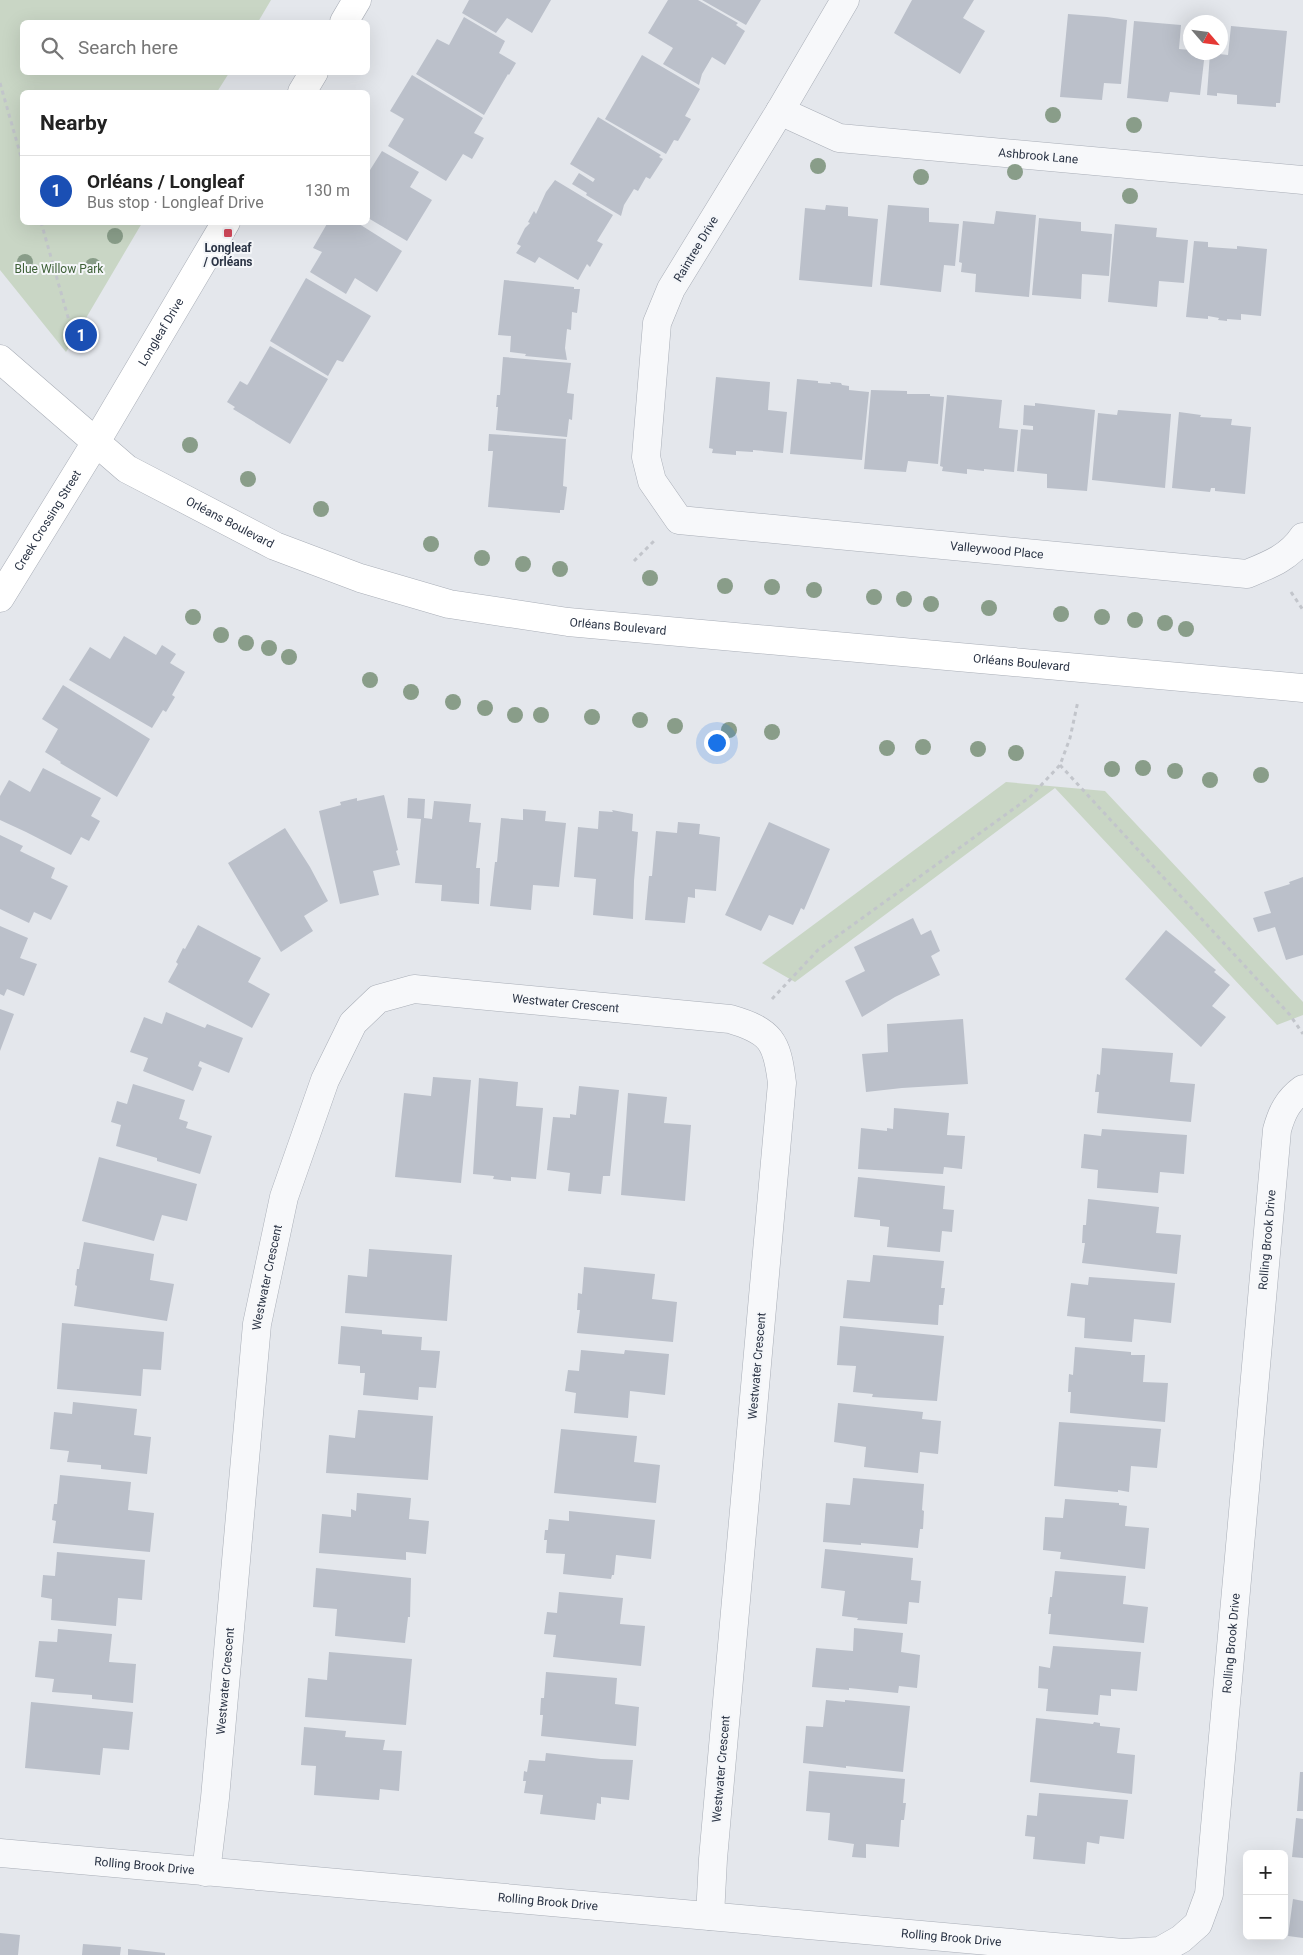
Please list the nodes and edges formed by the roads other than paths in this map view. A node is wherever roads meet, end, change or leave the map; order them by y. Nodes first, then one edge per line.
1 (357, 0) edge
2 (845, 0) edge
3 (345, 20) edge
4 (312, 75) edge
5 (303, 90) edge
6 (780, 111) junction
7 (1303, 180) edge
8 (224, 225) edge
9 (0, 359) edge
10 (96, 442) junction
11 (679, 520) joint
12 (1303, 537) edge
13 (0, 598) edge
14 (1303, 688) edge
15 (1303, 1089) edge
16 (0, 1853) edge
17 (206, 1872) junction
18 (710, 1916) junction

1 - 3 main road
2 - 6 street, Raintree Drive
4 - 5 main road
6 - 7 street, Ashbrook Lane
6 - 11 street, Raintree Drive
8 - 10 main road, Longleaf Drive
9 - 10 main road, Orléans Boulevard
10 - 13 main road, Creek Crossing Street
10 - 14 main road, Orléans Boulevard
11 - 12 street, Valleywood Place
15 - 18 street, Rolling Brook Drive
16 - 17 street, Rolling Brook Drive
17 - 18 street, Rolling Brook Drive
17 - 18 street, Westwater Crescent

